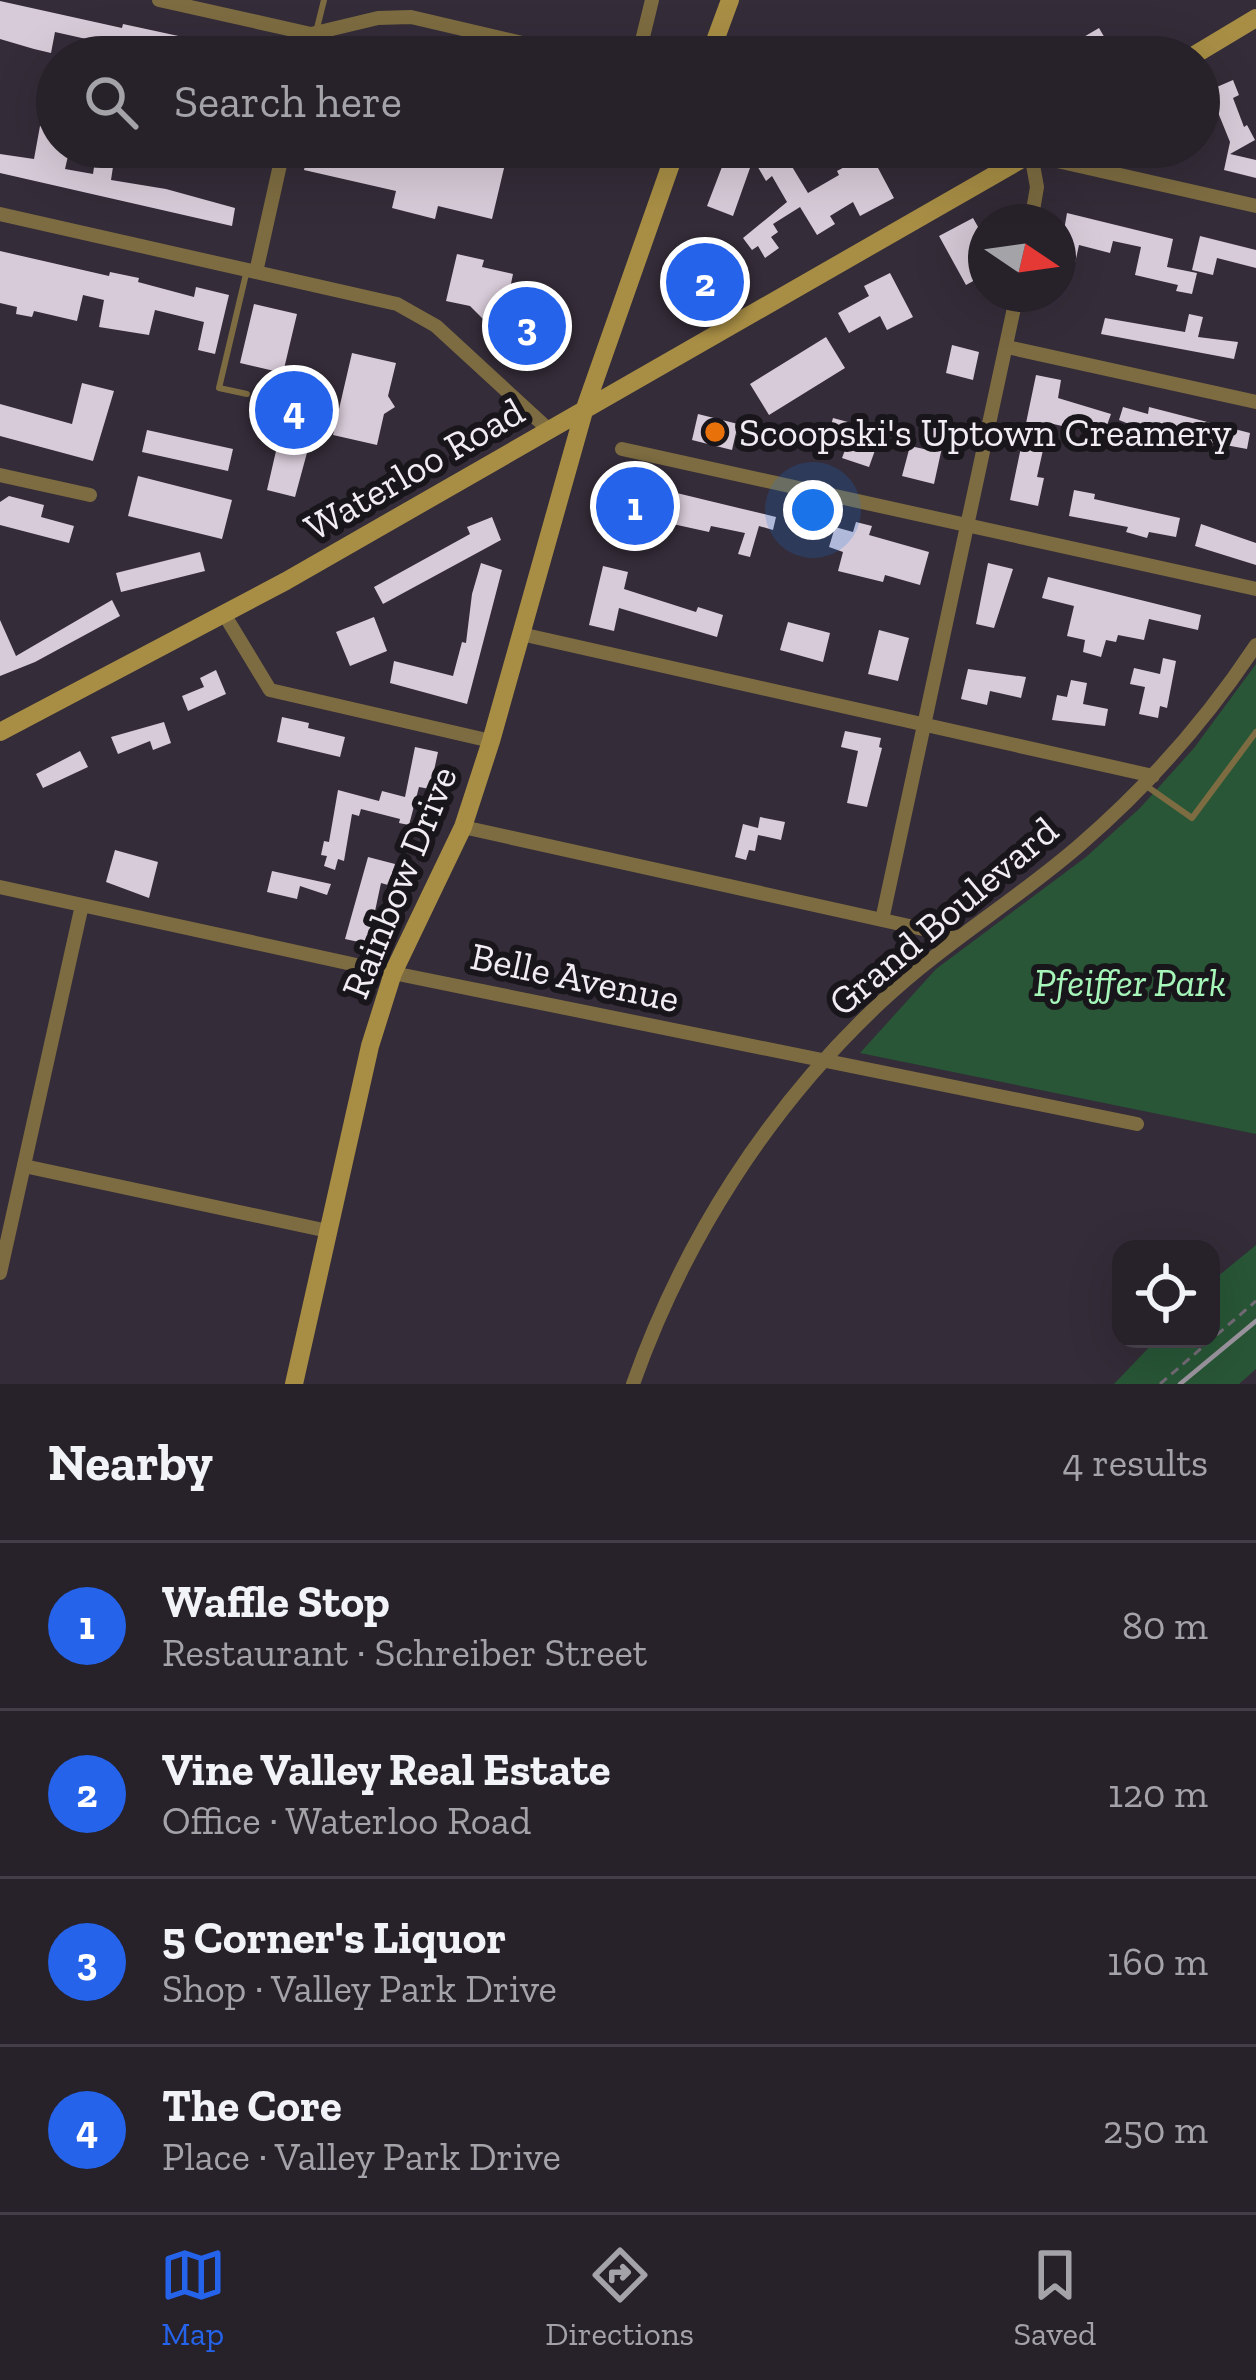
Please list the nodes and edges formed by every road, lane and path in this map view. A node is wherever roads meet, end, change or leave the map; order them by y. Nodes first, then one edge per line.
1 (159, 0) edge
2 (324, 0) edge
3 (652, 0) edge
4 (730, 0) edge
5 (1256, 18) edge
6 (314, 33) junction
7 (313, 36) edge
8 (492, 36) edge
9 (643, 36) edge
10 (717, 36) edge
11 (1220, 40) edge
12 (278, 168) edge
13 (670, 168) edge
14 (1007, 168) edge
15 (1037, 168) edge
16 (1105, 168) edge
17 (1034, 204) edge
18 (1256, 206) edge
19 (0, 214) edge
20 (251, 271) junction
21 (1014, 312) edge
22 (1007, 347) junction
23 (247, 394) dead end
24 (1256, 402) edge
25 (584, 411) junction
26 (549, 430) junction
27 (622, 449) dead end
28 (0, 475) edge
29 (89, 495) dead end
30 (968, 525) junction
31 (1256, 589) edge
32 (224, 614) junction
33 (521, 634) junction
34 (1256, 645) edge
35 (924, 724) junction
36 (0, 732) edge
37 (1256, 732) edge
38 (491, 740) junction
39 (1149, 780) junction
40 (463, 827) junction
41 (0, 887) edge
42 (82, 905) junction
43 (882, 920) junction
44 (959, 937) junction
45 (393, 973) junction
46 (823, 1062) junction
47 (1137, 1124) dead end
48 (24, 1166) junction
49 (328, 1231) junction
50 (0, 1273) edge
51 (1256, 1301) edge
52 (294, 1384) edge
53 (633, 1384) edge
54 (1160, 1384) edge

1 - 6 street
2 - 6 lane
3 - 9 street
4 - 10 main road
5 - 11 main road
6 - 7 street
6 - 8 street
12 - 20 street
13 - 25 main road, Rainbow Drive
14 - 25 main road, Waterloo Road
15 - 17 street
16 - 18 street
19 - 20 street
20 - 23 lane
20 - 26 street
21 - 22 street
22 - 24 street
22 - 30 street
25 - 26 main road, Waterloo Road
25 - 33 main road, Rainbow Drive
26 - 32 main road, Waterloo Road
27 - 30 street
28 - 29 street
30 - 31 street
30 - 35 street
32 - 36 main road, Waterloo Road
32 - 38 street
33 - 35 street
33 - 38 main road, Rainbow Drive
34 - 39 street, Grand Boulevard
35 - 39 street
35 - 43 street
37 - 39 lane
38 - 40 main road, Rainbow Drive
39 - 44 street, Grand Boulevard
40 - 43 street
40 - 45 main road, Rainbow Drive
41 - 42 street, Belle Avenue
42 - 45 street, Belle Avenue
42 - 48 street
43 - 44 street
44 - 46 street, Grand Boulevard
45 - 46 street, Belle Avenue
45 - 49 main road, Rainbow Drive
46 - 47 street, Belle Avenue
46 - 53 street, Grand Boulevard
48 - 49 street
48 - 50 street
49 - 52 main road, Rainbow Drive
51 - 54 path

